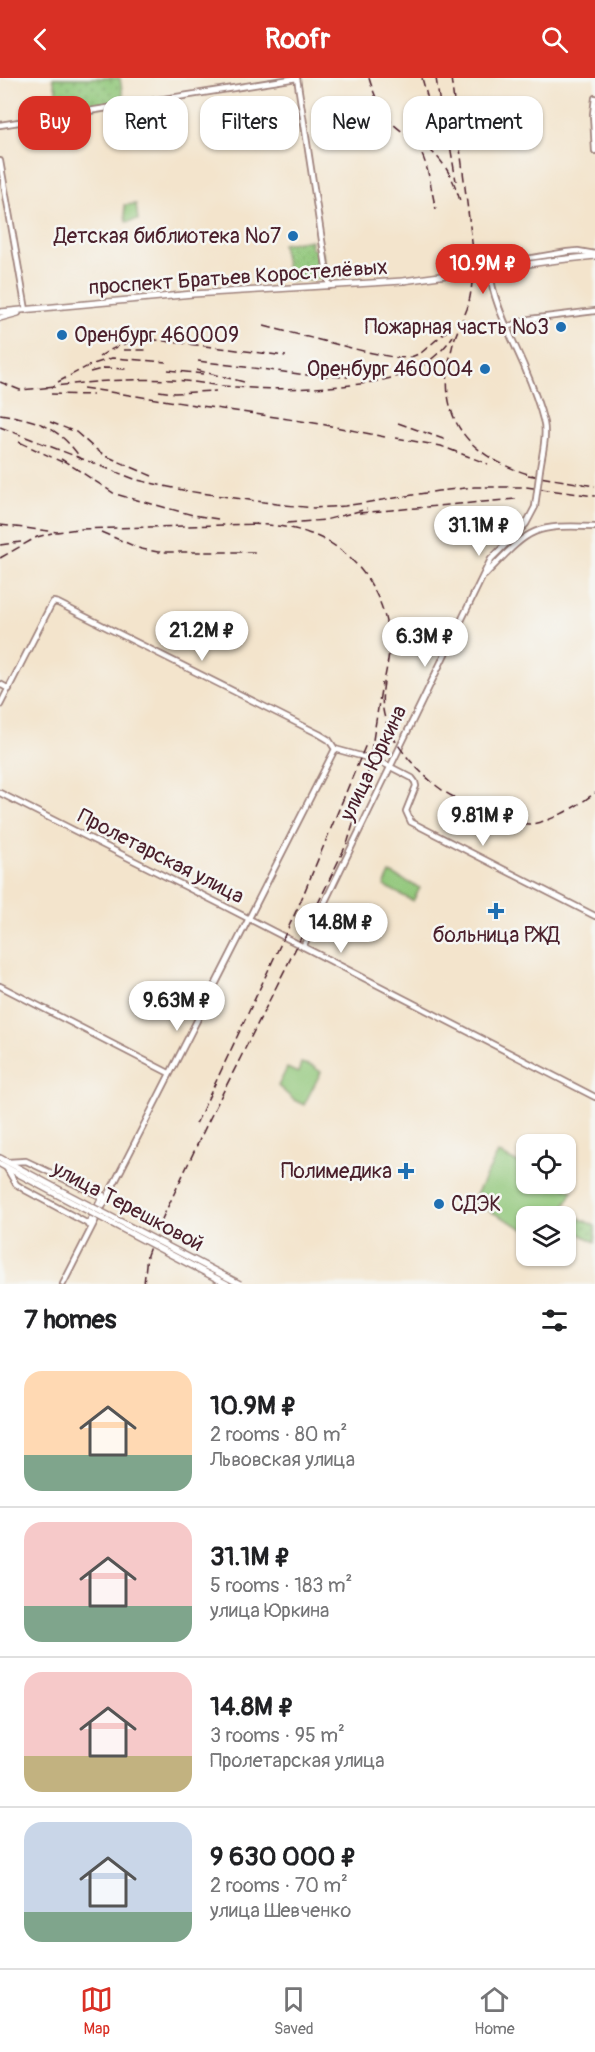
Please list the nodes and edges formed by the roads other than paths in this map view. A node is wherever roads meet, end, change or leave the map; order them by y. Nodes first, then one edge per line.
1 (297, 78) edge
2 (595, 98) edge
3 (0, 125) edge
4 (595, 151) edge
5 (0, 160) edge
6 (583, 254) junction
7 (595, 255) edge
8 (329, 286) junction
9 (26, 310) junction
10 (595, 311) edge
11 (0, 312) edge
12 (0, 318) edge
13 (507, 327) junction
14 (595, 527) edge
15 (496, 552) junction
16 (501, 558) junction
17 (481, 579) junction
18 (0, 684) edge
19 (9, 689) junction
20 (0, 705) edge
21 (334, 748) junction
22 (390, 766) junction
23 (0, 793) edge
24 (595, 916) edge
25 (247, 918) junction
26 (303, 947) junction
27 (0, 986) edge
28 (169, 1073) junction
29 (595, 1097) edge
30 (0, 1158) edge
31 (5, 1164) edge
32 (55, 1190) junction
33 (104, 1198) junction
34 (90, 1225) junction
35 (63, 1284) edge
36 (227, 1284) edge
37 (240, 1284) edge

1 - 3 main road
1 - 8 main road
2 - 4 main road
5 - 9 main road
6 - 7 main road, проспект Братьев Коростелёвых
6 - 8 main road, проспект Братьев Коростелёвых, bridge
6 - 13 main road, проспект Братьев Коростелёвых
8 - 9 main road, проспект Братьев Коростелёвых
9 - 11 main road, проспект Братьев Коростелёвых
9 - 12 main road, проспект Братьев Коростелёвых
10 - 13 main road
13 - 15 main road, улица Юркина, bridge
14 - 16 main road
15 - 16 main road
15 - 17 main road, улица Юркина
16 - 17 main road
17 - 22 main road, улица Юркина
18 - 19 main road
19 - 20 main road
19 - 21 main road
21 - 22 main road
21 - 25 main road
22 - 24 main road
22 - 26 main road, улица Юркина
23 - 25 main road, Пролетарская улица
25 - 26 main road, Пролетарская улица
25 - 28 main road
26 - 29 main road, Пролетарская улица
27 - 28 main road
28 - 33 main road
30 - 31 main road, улица Терешковой
31 - 32 main road, улица Терешковой
31 - 33 main road
31 - 34 main road
32 - 36 main road, улица Терешковой, bridge
32 - 37 main road, улица Терешковой, bridge
33 - 34 main road
34 - 35 main road

